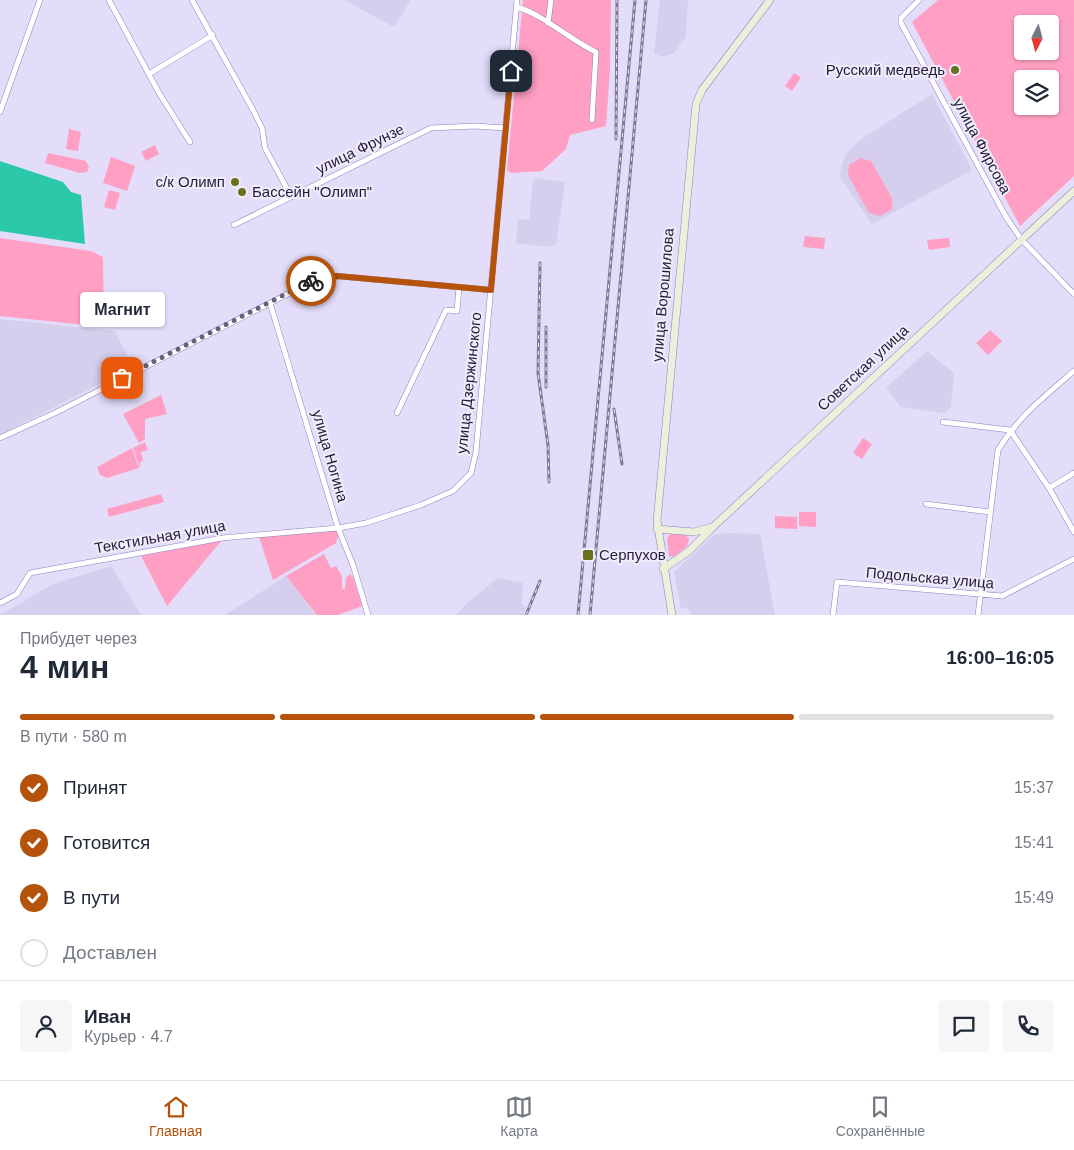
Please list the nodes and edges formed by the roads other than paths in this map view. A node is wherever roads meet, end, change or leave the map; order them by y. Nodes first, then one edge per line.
1 (40, 0) edge
2 (110, 0) edge
3 (192, 0) edge
4 (517, 0) edge
5 (551, 0) edge
6 (770, 0) edge
7 (919, 0) edge
8 (517, 8) junction
9 (548, 23) junction
10 (213, 35) junction
11 (149, 74) junction
12 (0, 112) edge
13 (592, 120) dead end
14 (505, 128) junction
15 (190, 142) dead end
16 (1074, 191) edge
17 (291, 196) junction
18 (234, 225) dead end
19 (1021, 239) junction
20 (459, 287) junction
21 (491, 290) junction
22 (1074, 294) edge
23 (270, 303) junction
24 (1074, 371) edge
25 (398, 413) dead end
26 (943, 422) dead end
27 (1010, 430) junction
28 (0, 438) edge
29 (1074, 473) edge
30 (1049, 488) junction
31 (926, 504) dead end
32 (990, 512) junction
33 (713, 527) junction
34 (338, 528) junction
35 (657, 528) junction
36 (686, 531) junction
37 (1074, 532) edge
38 (689, 551) junction
39 (1074, 559) edge
40 (663, 569) junction
41 (981, 596) junction
42 (0, 603) edge
43 (368, 615) edge
44 (672, 615) edge
45 (833, 615) edge
46 (978, 615) edge

1 - 12 street
2 - 11 street
3 - 10 street
4 - 8 street, улица Дзержинского
5 - 9 street
6 - 35 main road, улица Ворошилова
7 - 19 street, улица Фирсова
8 - 9 street
8 - 14 street, улица Дзержинского
9 - 13 street
10 - 11 street
10 - 17 street
11 - 15 street
14 - 17 street, улица Фрунзе
14 - 21 street, улица Дзержинского
16 - 19 main road, Советская улица
17 - 18 street, улица Фрунзе
19 - 22 street, улица Фирсова
19 - 33 main road, Советская улица
20 - 21 street
20 - 23 street
20 - 25 street
21 - 34 street, улица Дзержинского
23 - 28 street
23 - 34 street, улица Ногина
24 - 27 street
26 - 27 street
27 - 30 street
27 - 32 street
29 - 30 street
30 - 37 street
31 - 32 street
32 - 41 street
33 - 36 main road
33 - 38 main road, Советская улица
34 - 42 street, Текстильная улица
34 - 43 street, улица Ногина
35 - 36 main road
35 - 40 main road, улица Ворошилова
36 - 38 main road
38 - 40 main road, Советская улица
39 - 41 street, Подольская улица
40 - 44 main road, улица Ворошилова
41 - 45 street, Подольская улица
41 - 46 street

